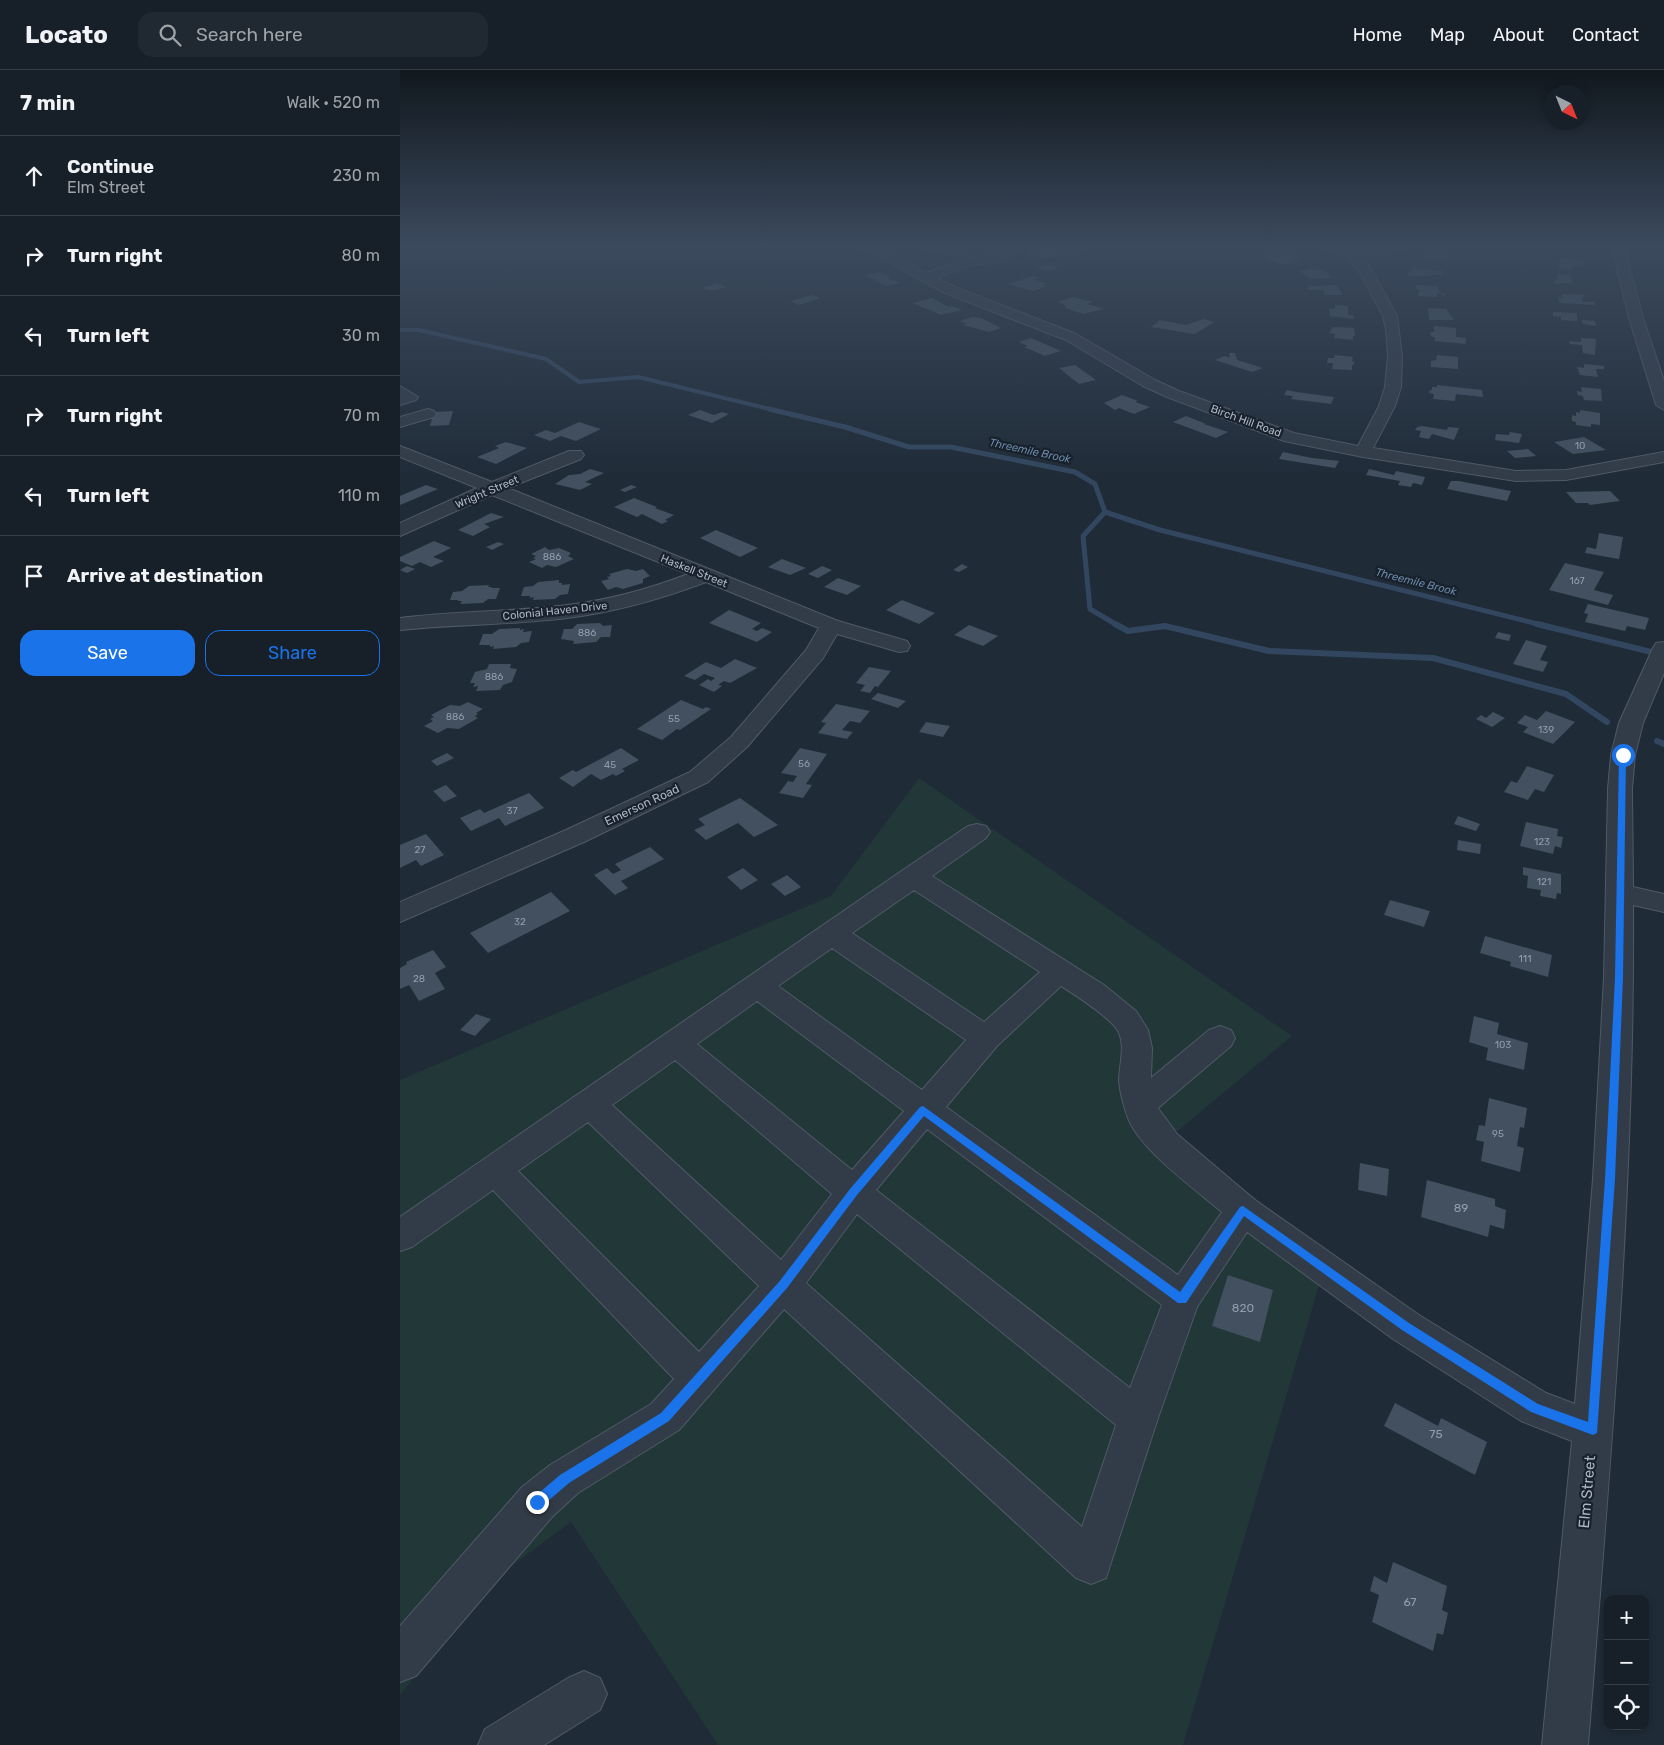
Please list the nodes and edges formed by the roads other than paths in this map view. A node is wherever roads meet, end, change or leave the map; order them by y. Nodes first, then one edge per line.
1 (1033, 322) edge
2 (1391, 322) edge
3 (1637, 322) edge
4 (400, 391) edge
5 (1664, 399) edge
6 (400, 400) edge
7 (428, 414) dead end
8 (400, 422) edge
9 (1363, 452) junction
10 (402, 454) edge
11 (575, 455) dead end
12 (1664, 458) edge
13 (492, 488) junction
14 (400, 530) edge
15 (705, 575) junction
16 (400, 624) edge
17 (831, 625) junction
18 (899, 646) dead end
19 (1659, 670) edge
20 (977, 832) dead end
21 (912, 876) junction
22 (1620, 893) junction
23 (1664, 903) edge
24 (400, 913) edge
25 (831, 934) junction
26 (1058, 972) junction
27 (756, 985) junction
28 (986, 1038) junction
29 (1220, 1038) dead end
30 (674, 1042) junction
31 (588, 1102) junction
32 (1141, 1104) junction
33 (923, 1110) junction
34 (495, 1170) junction
35 (854, 1192) junction
36 (1243, 1210) junction
37 (400, 1236) edge
38 (783, 1285) junction
39 (1182, 1299) junction
40 (698, 1377) junction
41 (1138, 1418) junction
42 (1593, 1429) junction
43 (400, 1660) edge
44 (584, 1694) dead end
45 (502, 1745) edge
46 (1565, 1745) edge

1 - 9 street, Birch Hill Road
2 - 9 street
3 - 5 street
4 - 6 street
7 - 8 street
9 - 12 street, Birch Hill Road
10 - 13 street, Haskell Street
11 - 13 street, Wright Street
13 - 14 street, Wright Street
13 - 15 street, Haskell Street
15 - 16 street, Colonial Haven Drive
15 - 17 street, Haskell Street
17 - 18 street, Haskell Street
17 - 24 street, Emerson Road
19 - 22 street, Elm Street
20 - 21 street
21 - 25 street
21 - 26 street
22 - 23 street
22 - 42 street, Elm Street
25 - 27 street
25 - 28 street
26 - 28 street
26 - 32 street
27 - 30 street
27 - 33 street
28 - 33 street
29 - 32 street
30 - 31 street
30 - 35 street
31 - 34 street
31 - 38 street
32 - 36 street
33 - 35 street
33 - 39 street
34 - 37 street
34 - 40 street
35 - 38 street
35 - 41 street
36 - 39 street
36 - 42 street
38 - 40 street
38 - 41 street
39 - 41 street
40 - 43 street
42 - 46 street, Elm Street
44 - 45 street

